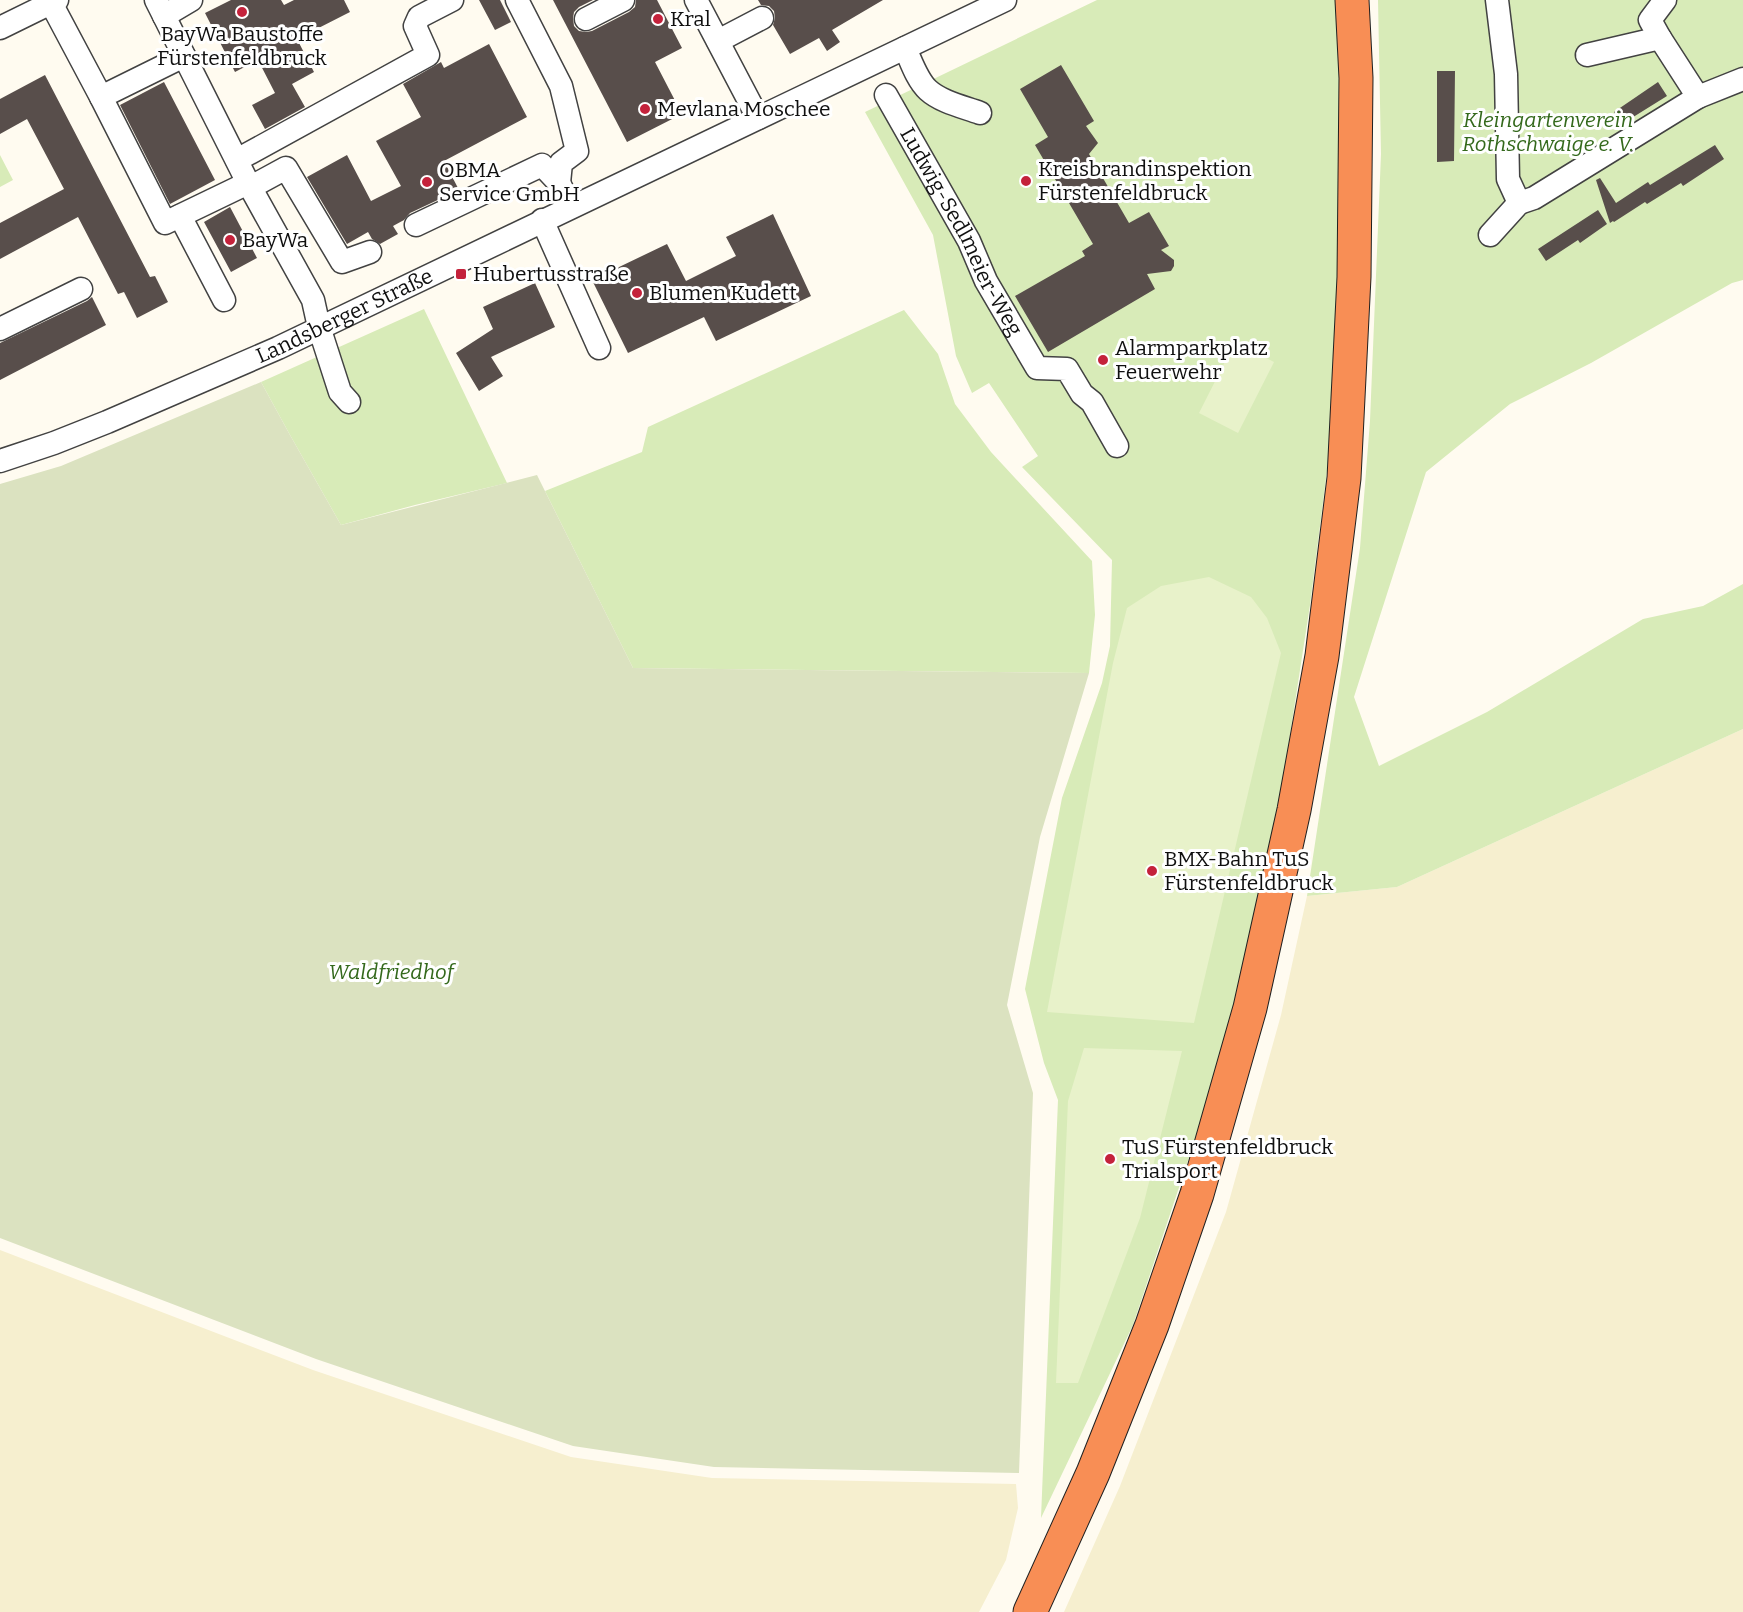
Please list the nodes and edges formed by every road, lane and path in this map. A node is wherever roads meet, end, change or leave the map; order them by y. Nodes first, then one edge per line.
1 (191, 0) edge
2 (452, 0) edge
3 (517, 0) edge
4 (623, 0) edge
5 (696, 0) edge
6 (1005, 0) edge
7 (1352, 0) edge
8 (1497, 0) edge
9 (1665, 0) edge
10 (54, 2) edge
11 (160, 8) edge
12 (762, 18) dead end
13 (586, 19) dead end
14 (0, 28) edge
15 (1660, 38) junction
16 (718, 40) junction
17 (905, 48) junction
18 (1587, 55) dead end
19 (184, 56) junction
20 (1743, 80) edge
21 (886, 95) dead end
22 (100, 97) junction
23 (1698, 97) junction
24 (980, 113) dead end
25 (758, 118) junction
26 (237, 160) junction
27 (559, 183) junction
28 (249, 185) junction
29 (1519, 203) junction
30 (570, 207) junction
31 (180, 216) junction
32 (542, 220) junction
33 (416, 225) dead end
34 (1490, 235) dead end
35 (370, 252) dead end
36 (81, 289) dead end
37 (224, 300) dead end
38 (319, 327) junction
39 (0, 329) edge
40 (599, 348) dead end
41 (349, 402) dead end
42 (1117, 446) dead end
43 (0, 461) edge
44 (1030, 1612) edge

1 - 11 street
2 - 26 street
3 - 27 street
4 - 13 street
5 - 16 street
6 - 17 street, Landsberger Straße
7 - 44 highway
8 - 29 street
9 - 15 street
10 - 14 street
10 - 22 street
11 - 19 street
12 - 16 street
15 - 18 street
15 - 23 street
16 - 25 street
17 - 24 street
17 - 25 street, Landsberger Straße
19 - 22 street
19 - 26 street
20 - 23 street
21 - 42 street, Ludwig-Sedlmeier-Weg
22 - 31 street
23 - 29 street
25 - 30 street, Landsberger Straße
26 - 28 street
27 - 30 street
27 - 33 street
28 - 31 street
28 - 35 street
28 - 38 street
29 - 34 street
30 - 32 street, Landsberger Straße
31 - 37 street
32 - 38 street, Landsberger Straße
32 - 40 street
36 - 39 street
38 - 41 street
38 - 43 street, Landsberger Straße

